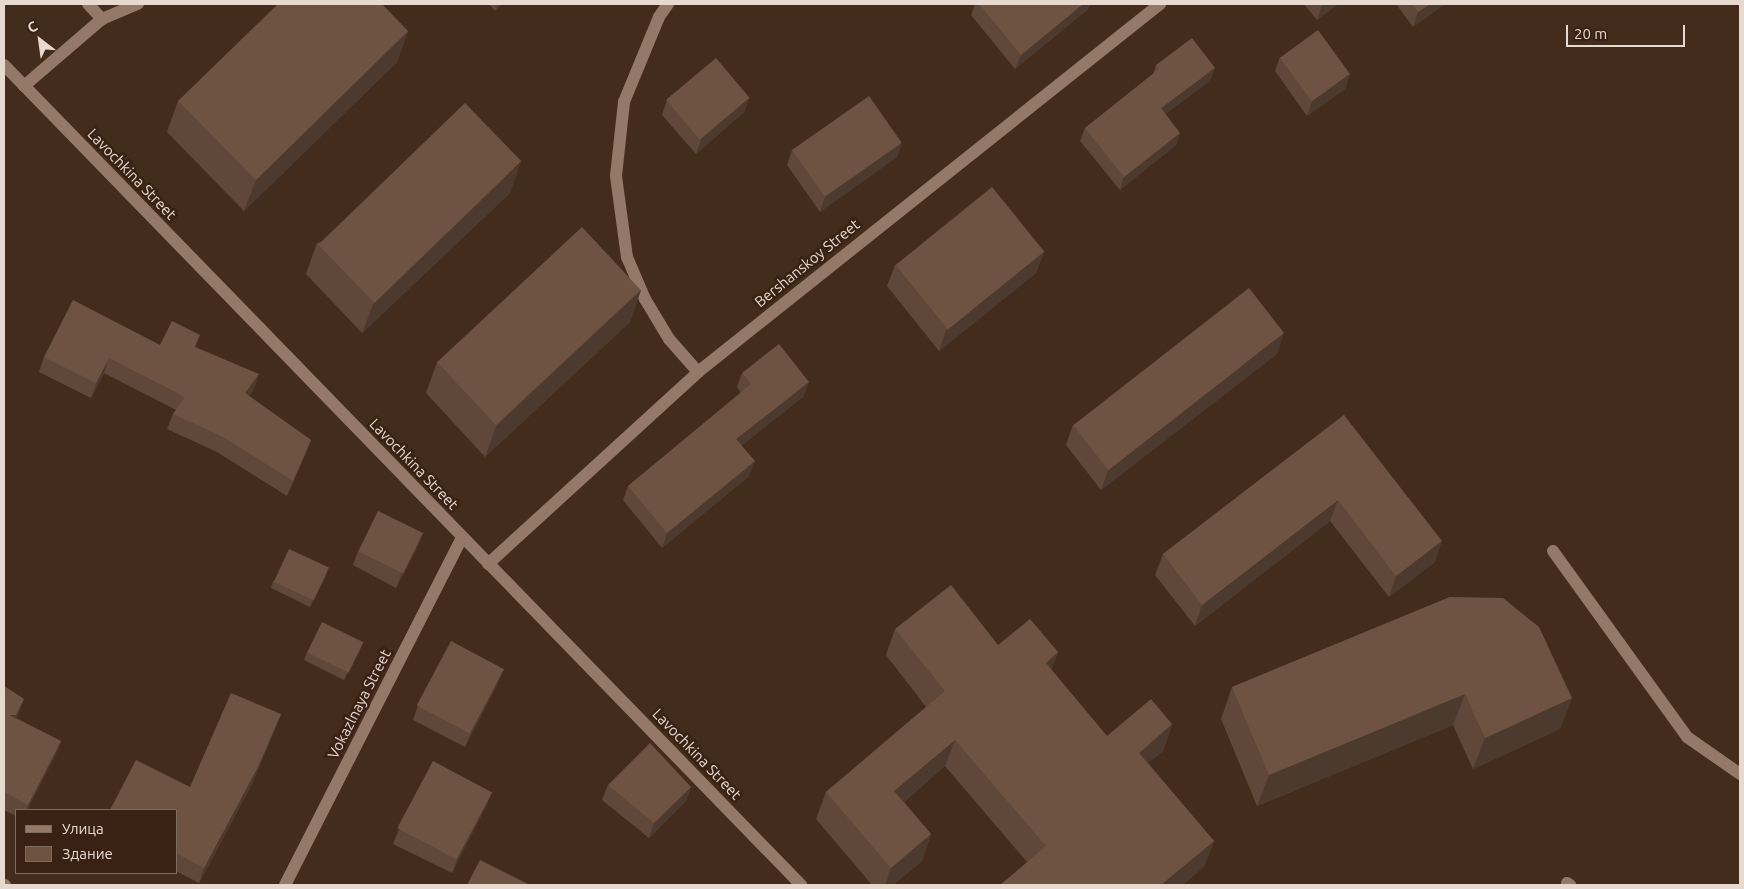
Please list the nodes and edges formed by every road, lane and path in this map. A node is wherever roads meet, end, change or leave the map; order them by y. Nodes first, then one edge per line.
1 (88, 4) edge
2 (138, 4) edge
3 (668, 4) edge
4 (1160, 4) edge
5 (102, 18) junction
6 (4, 65) edge
7 (24, 86) junction
8 (698, 372) junction
9 (462, 537) junction
10 (1553, 551) dead end
11 (488, 564) junction
12 (1740, 774) edge
13 (286, 885) edge
14 (802, 885) edge

1 - 5 street
2 - 5 street
3 - 8 street
4 - 8 street, Bershanskoy Street
5 - 7 street
6 - 7 street, Lavochkina Street
7 - 9 street, Lavochkina Street
8 - 11 street, Bershanskoy Street
9 - 11 street, Lavochkina Street
9 - 13 street, Vokazlnaya Street
10 - 12 street
11 - 14 street, Lavochkina Street

